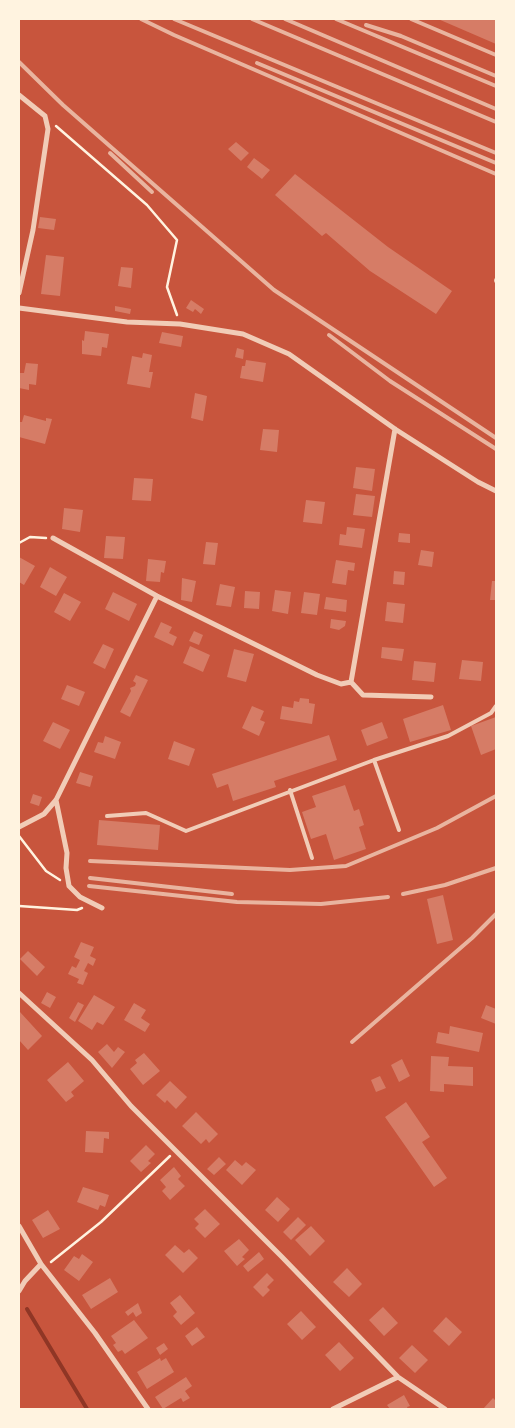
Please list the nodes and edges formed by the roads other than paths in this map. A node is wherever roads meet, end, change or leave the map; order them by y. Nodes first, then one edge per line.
1 (19, 95) edge
2 (19, 293) edge
3 (19, 308) edge
4 (395, 429) junction
5 (496, 491) edge
6 (53, 538) road end
7 (156, 596) junction
8 (351, 682) junction
9 (431, 697) dead end
10 (496, 706) edge
11 (374, 760) junction
12 (290, 790) junction
13 (56, 800) junction
14 (107, 816) dead end
15 (19, 827) edge
16 (399, 830) dead end
17 (312, 858) dead end
18 (102, 908) dead end
19 (19, 993) edge
20 (19, 1226) edge
21 (43, 1266) junction
22 (19, 1291) edge
23 (398, 1377) junction
24 (148, 1409) edge
25 (333, 1409) edge
26 (444, 1409) edge

1 - 2 street
3 - 4 street
4 - 5 street
4 - 8 street
6 - 7 street
7 - 8 street
7 - 13 street
8 - 9 street
10 - 11 lane
11 - 12 lane
11 - 16 lane
12 - 14 lane
12 - 17 lane
13 - 15 street
13 - 18 street
19 - 23 street
20 - 21 street
21 - 22 street
21 - 24 street
23 - 25 street
23 - 26 street

